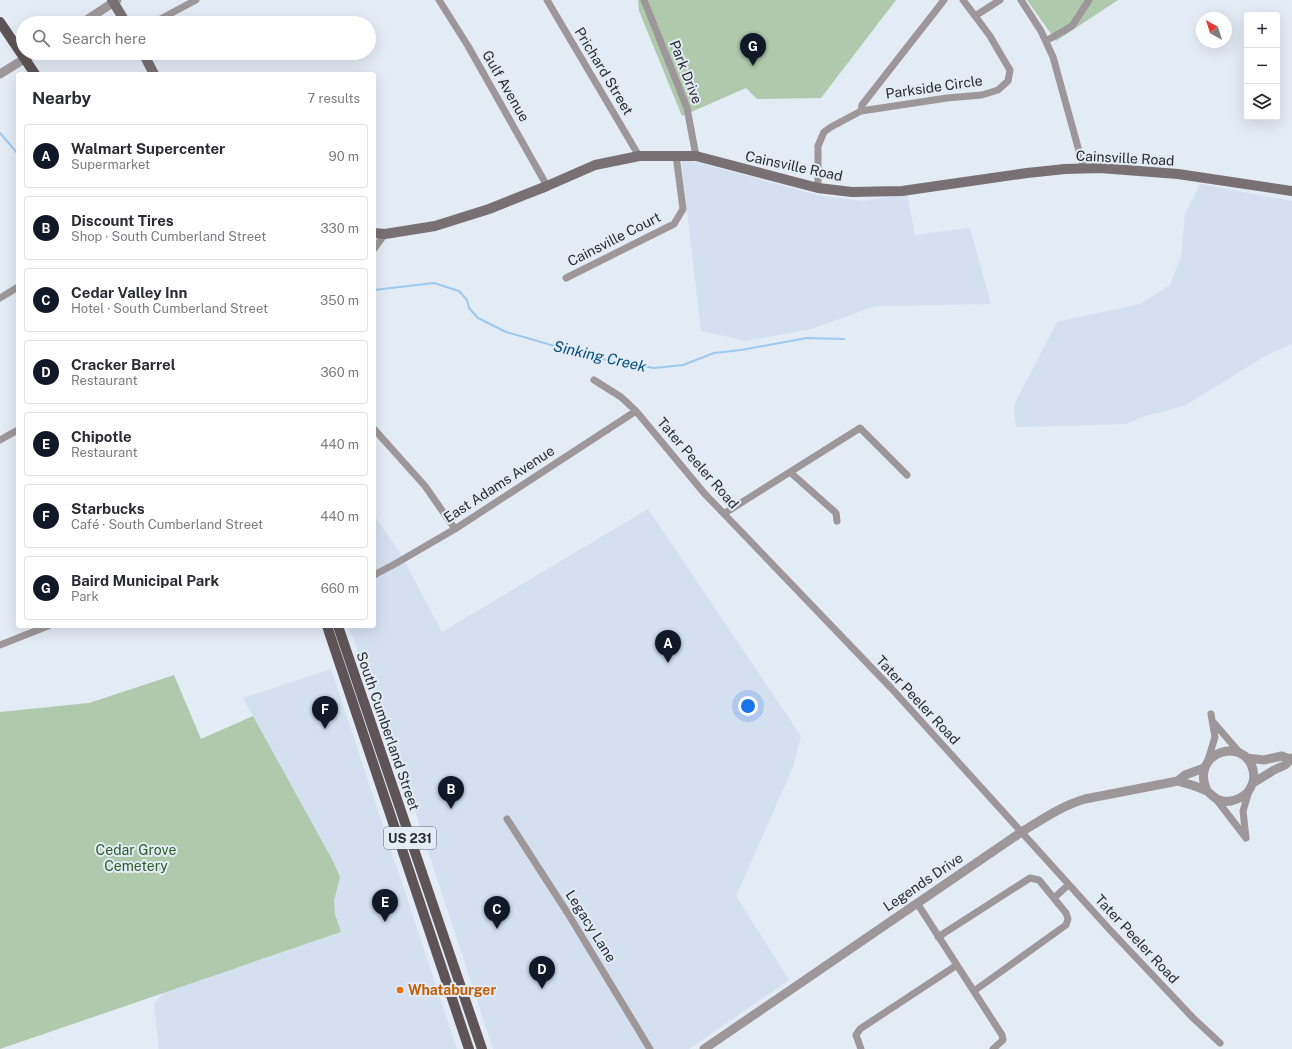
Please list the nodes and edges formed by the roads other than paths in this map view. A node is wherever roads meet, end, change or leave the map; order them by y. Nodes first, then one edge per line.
1 (196, 0) edge
2 (438, 0) edge
3 (547, 0) edge
4 (644, 0) edge
5 (944, 0) edge
6 (963, 0) edge
7 (1000, 0) edge
8 (1021, 0) edge
9 (1089, 0) edge
10 (114, 1) edge
11 (92, 16) edge
12 (122, 16) edge
13 (166, 16) edge
14 (975, 16) junction
15 (0, 22) edge
16 (1046, 41) junction
17 (16, 47) edge
18 (22, 60) edge
19 (25, 60) edge
20 (147, 60) edge
21 (34, 72) edge
22 (153, 72) edge
23 (0, 74) edge
24 (861, 110) junction
25 (676, 155) junction
26 (639, 156) junction
27 (696, 156) junction
28 (1084, 169) junction
29 (547, 186) junction
30 (818, 188) junction
31 (1292, 191) edge
32 (376, 233) edge
33 (385, 234) junction
34 (376, 245) edge
35 (566, 278) dead end
36 (16, 288) edge
37 (0, 298) edge
38 (594, 380) dead end
39 (636, 411) junction
40 (16, 431) edge
41 (376, 431) edge
42 (0, 440) edge
43 (790, 472) junction
44 (907, 475) dead end
45 (725, 513) junction
46 (838, 521) dead end
47 (454, 529) junction
48 (376, 574) edge
49 (43, 628) edge
50 (328, 628) edge
51 (339, 628) edge
52 (0, 645) edge
53 (1243, 756) junction
54 (1291, 759) edge
55 (1206, 764) junction
56 (1175, 781) junction
57 (1251, 787) junction
58 (1207, 791) junction
59 (1216, 798) junction
60 (507, 819) dead end
61 (1020, 833) junction
62 (1068, 885) junction
63 (1054, 898) junction
64 (917, 903) junction
65 (938, 937) junction
66 (957, 965) junction
67 (974, 991) junction
68 (1220, 1043) dead end
69 (469, 1049) edge
70 (482, 1049) edge
71 (650, 1049) edge
72 (704, 1049) edge
73 (861, 1049) edge
74 (993, 1049) edge

1 - 13 street
2 - 29 street, Gulf Avenue
3 - 26 street, Prichard Street
4 - 27 street, Park Drive
5 - 24 street, Parkside Circle
6 - 14 street, Parkside Circle
7 - 14 street
8 - 16 street
9 - 16 street
10 - 11 street
10 - 12 main road
14 - 24 street, Parkside Circle
15 - 17 main road
16 - 28 street
18 - 23 street
19 - 21 main road
20 - 22 main road
24 - 30 street, Parkside Circle
25 - 26 main road, Cainsville Road
25 - 27 main road, Cainsville Road
25 - 35 street, Cainsville Court
26 - 29 main road, Cainsville Road
27 - 30 main road, Cainsville Road
28 - 30 main road, Cainsville Road
28 - 31 main road, Cainsville Road
29 - 33 main road, Cainsville Road
32 - 33 main road, Cainsville Road
33 - 34 street
36 - 37 street
38 - 39 street, Tater Peeler Road
39 - 45 street, Tater Peeler Road
39 - 47 street, East Adams Avenue
40 - 42 street
41 - 47 street
43 - 44 street
43 - 45 street
43 - 46 street
45 - 61 street, Tater Peeler Road
47 - 48 street, East Adams Avenue
49 - 52 street
50 - 69 main road, South Cumberland Street / US 231
51 - 70 main road, South Cumberland Street / US 231
53 - 54 street, Legends Drive
53 - 55 street, Legends Drive
53 - 55 street
53 - 57 street
54 - 57 street, Legends Drive
55 - 56 street, Legends Drive
55 - 58 street
56 - 58 street
56 - 61 street, Legends Drive
57 - 59 street, Legends Drive
57 - 59 street
58 - 59 street
60 - 71 street, Legacy Lane
61 - 62 street, Tater Peeler Road
61 - 64 street, Legends Drive
62 - 63 street
62 - 68 street, Tater Peeler Road
63 - 65 street
63 - 67 street
64 - 65 street
64 - 72 street, Legends Drive
65 - 66 street
66 - 67 street
66 - 73 street
67 - 74 street

